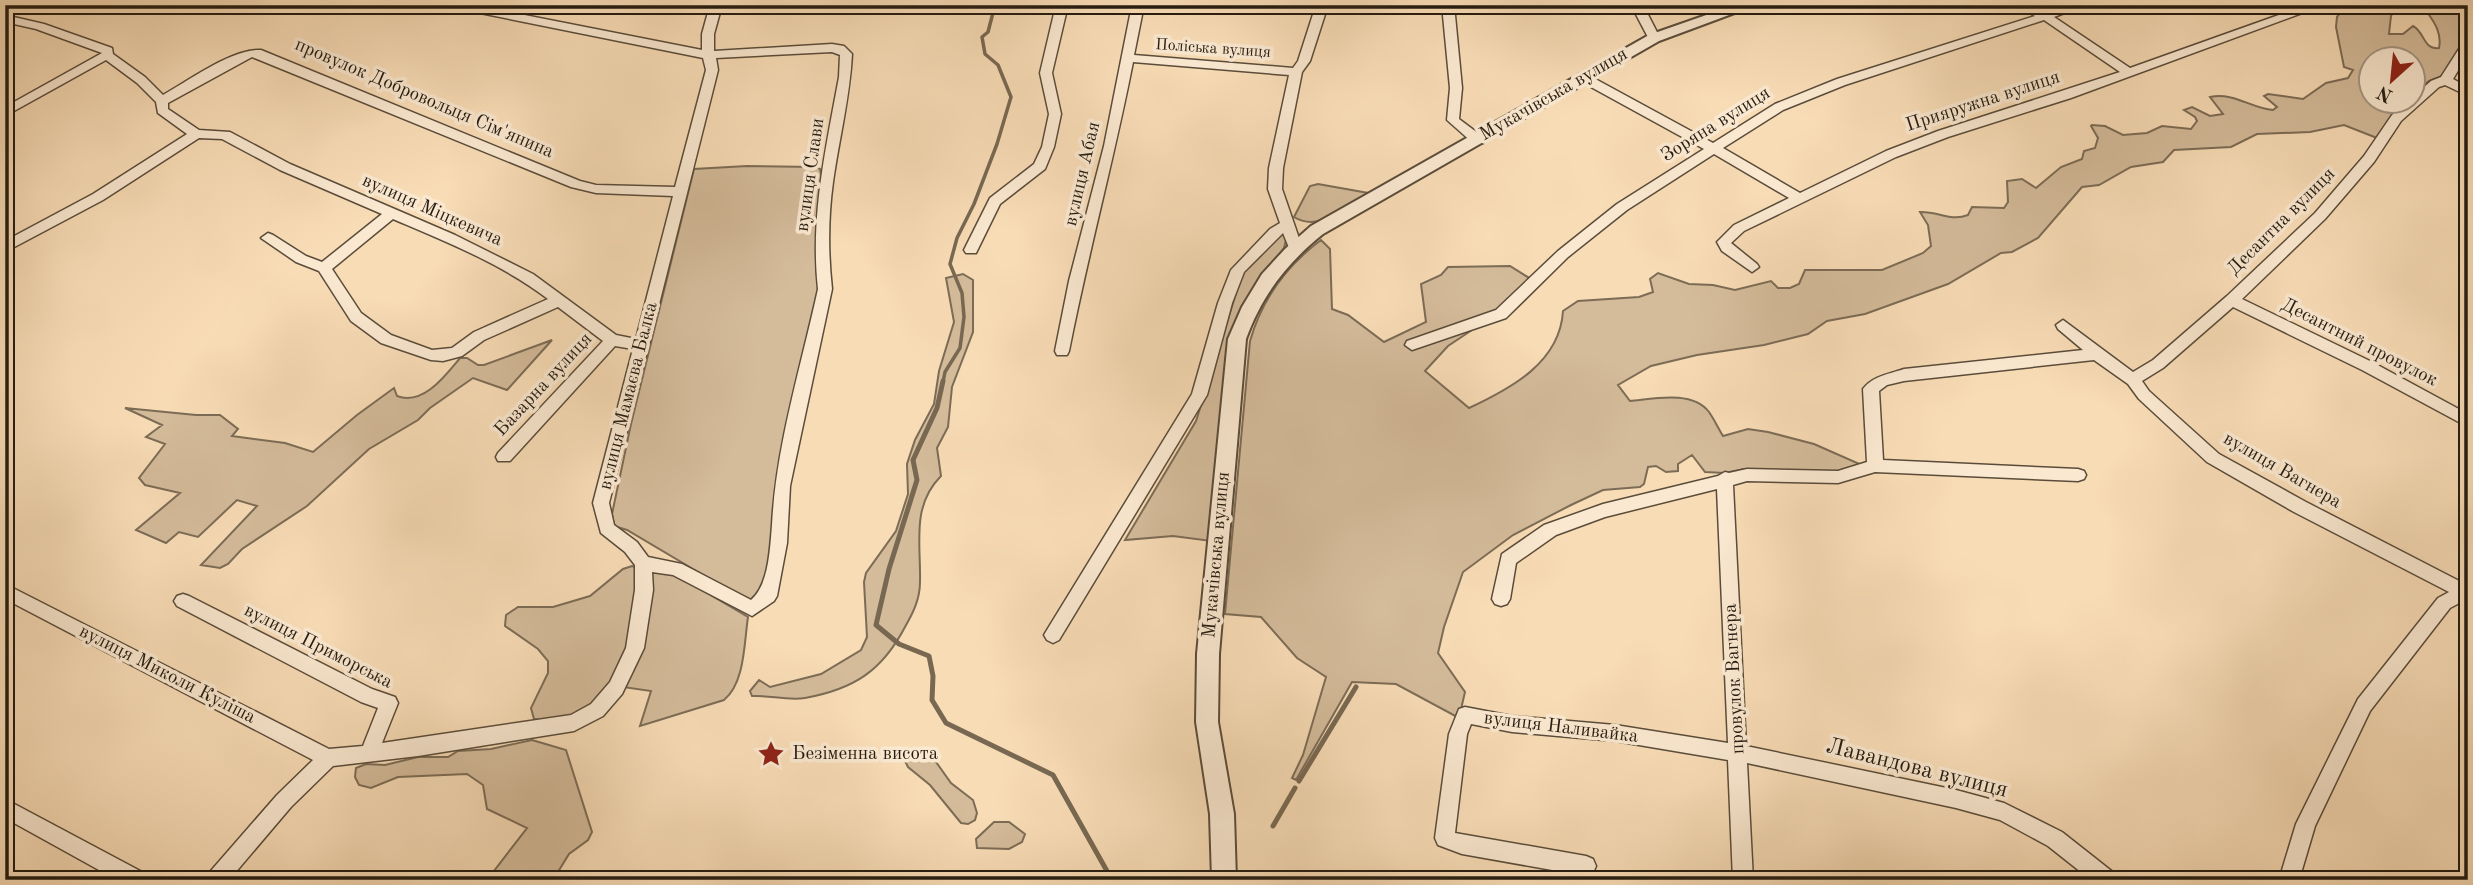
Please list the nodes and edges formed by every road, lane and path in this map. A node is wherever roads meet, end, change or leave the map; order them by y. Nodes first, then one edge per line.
1 (455, 5) edge
2 (716, 5) edge
3 (1062, 5) edge
4 (1138, 5) edge
5 (1322, 5) edge
6 (1448, 5) edge
7 (1637, 5) edge
8 (1749, 5) edge
9 (2022, 5) edge
10 (2079, 5) edge
11 (2296, 5) edge
12 (2045, 16) junction
13 (5, 18) edge
14 (1654, 38) junction
15 (2468, 44) edge
16 (108, 53) junction
17 (708, 55) junction
18 (1128, 58) junction
19 (1296, 72) junction
20 (2128, 72) junction
21 (1584, 78) junction
22 (2446, 80) junction
23 (2468, 92) edge
24 (162, 101) junction
25 (5, 112) edge
26 (196, 134) junction
27 (1478, 140) junction
28 (1714, 149) junction
29 (681, 192) junction
30 (1797, 197) junction
31 (392, 214) junction
32 (1289, 224) junction
33 (268, 238) dead end
34 (5, 247) edge
35 (1295, 247) junction
36 (971, 250) dead end
37 (1752, 267) dead end
38 (324, 268) junction
39 (561, 300) junction
40 (2232, 300) junction
41 (2063, 325) dead end
42 (612, 340) junction
43 (642, 345) junction
44 (1412, 345) dead end
45 (1062, 351) dead end
46 (2096, 354) junction
47 (2133, 380) junction
48 (2468, 421) edge
49 (504, 457) dead end
50 (1875, 466) junction
51 (2078, 475) dead end
52 (1725, 478) junction
53 (643, 563) junction
54 (5, 591) edge
55 (2467, 592) edge
56 (1501, 599) dead end
57 (183, 601) dead end
58 (1053, 635) dead end
59 (1739, 753) junction
60 (369, 754) junction
61 (328, 758) junction
62 (5, 808) edge
63 (1586, 866) dead end
64 (136, 880) edge
65 (216, 880) edge
66 (1224, 880) edge
67 (1743, 880) edge
68 (2107, 880) edge
69 (2289, 880) edge

1 - 17 street, вулиця Слави
2 - 17 street, вулиця Мамаєва Балка
3 - 36 street
4 - 18 street, вулиця Абая
5 - 19 street, Поліська вулиця
6 - 27 street
7 - 14 street
8 - 14 street, Мукачівська вулиця
9 - 12 street
10 - 12 street, Зоряна вулиця
11 - 20 street, Прияружна вулиця
12 - 20 street
12 - 28 street, Зоряна вулиця
13 - 16 street, вулиця Міцкевича
14 - 21 street, Мукачівська вулиця
15 - 22 street, Десантна вулиця
16 - 24 street, вулиця Міцкевича
16 - 25 street
17 - 29 street, вулиця Мамаєва Балка
17 - 53 street, вулиця Слави
18 - 19 street, Поліська вулиця
18 - 45 street, вулиця Абая
19 - 32 street, Поліська вулиця
20 - 30 street, Прияружна вулиця
21 - 27 street, Мукачівська вулиця
21 - 28 street
22 - 23 street
22 - 40 street, Десантна вулиця
24 - 26 street, вулиця Міцкевича
24 - 29 street, провулок Добровольця Сім'янина
26 - 31 street, вулиця Міцкевича
26 - 34 street
27 - 35 street, Мукачівська вулиця
28 - 30 street
28 - 44 street, Зоряна вулиця
29 - 43 street, вулиця Мамаєва Балка
30 - 37 street, Прияружна вулиця
31 - 38 street
31 - 39 street, вулиця Міцкевича
32 - 35 street
32 - 58 street
33 - 38 street
35 - 66 street, Мукачівська вулиця
38 - 39 street
39 - 42 street, вулиця Міцкевича
40 - 47 street, Десантна вулиця
40 - 48 street, Десантний провулок
41 - 46 street, вулиця Вагнера
42 - 43 street, вулиця Міцкевича
42 - 49 street, Базарна вулиця
43 - 53 street, вулиця Мамаєва Балка
46 - 47 street, вулиця Вагнера
46 - 50 street
47 - 55 street, вулиця Вагнера
50 - 51 street
50 - 52 street
52 - 56 street
52 - 59 street, провулок Вагнера
53 - 60 street
54 - 61 street, вулиця Миколи Куліша
55 - 69 street
57 - 60 street, вулиця Приморська
59 - 63 street, вулиця Наливайка
59 - 67 street, провулок Вагнера
59 - 68 street, Лавандова вулиця
60 - 61 street
61 - 65 street
62 - 64 street

